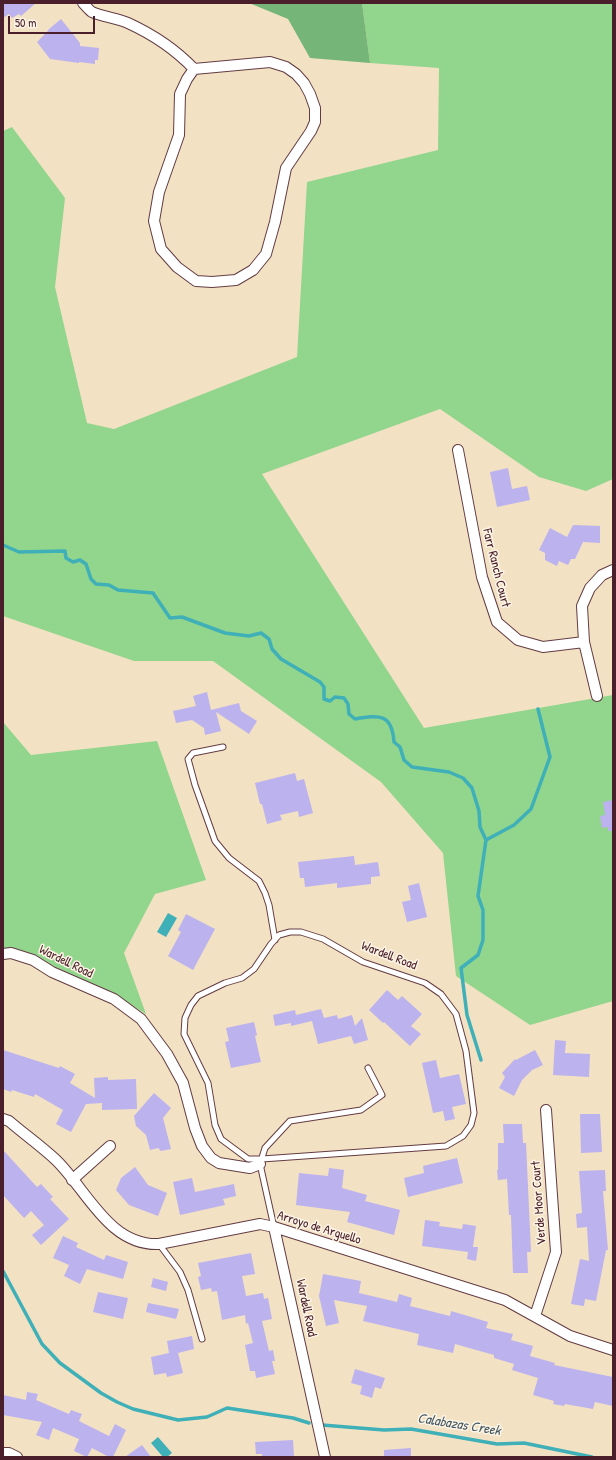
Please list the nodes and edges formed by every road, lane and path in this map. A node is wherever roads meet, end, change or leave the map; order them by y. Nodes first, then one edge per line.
1 (83, 3) edge
2 (194, 69) junction
3 (458, 450) dead end
4 (613, 570) edge
5 (584, 642) junction
6 (598, 696) dead end
7 (223, 747) dead end
8 (275, 940) junction
9 (3, 954) edge
10 (368, 1068) dead end
11 (546, 1110) dead end
12 (3, 1119) edge
13 (110, 1146) dead end
14 (261, 1161) junction
15 (72, 1180) junction
16 (274, 1228) junction
17 (159, 1244) junction
18 (535, 1316) junction
19 (202, 1339) dead end
20 (613, 1350) edge
21 (3, 1453) edge
22 (17, 1457) edge
23 (325, 1457) edge

1 - 2 street
2 - 2 street
3 - 5 street, Farr Ranch Court
4 - 5 street
5 - 6 street
7 - 8 lane
8 - 14 lane, Wardell Road
8 - 14 lane, Wardell Road
9 - 14 street, Wardell Road
10 - 14 lane
11 - 18 street, Verde Moor Court
12 - 15 street, Arroyo de Arguello
13 - 15 street
14 - 16 lane, Wardell Road
15 - 17 street, Arroyo de Arguello
16 - 17 street, Arroyo de Arguello
16 - 18 street, Arroyo de Arguello
16 - 23 street, Wardell Road
17 - 19 lane
18 - 20 street, Arroyo de Arguello
21 - 22 street

